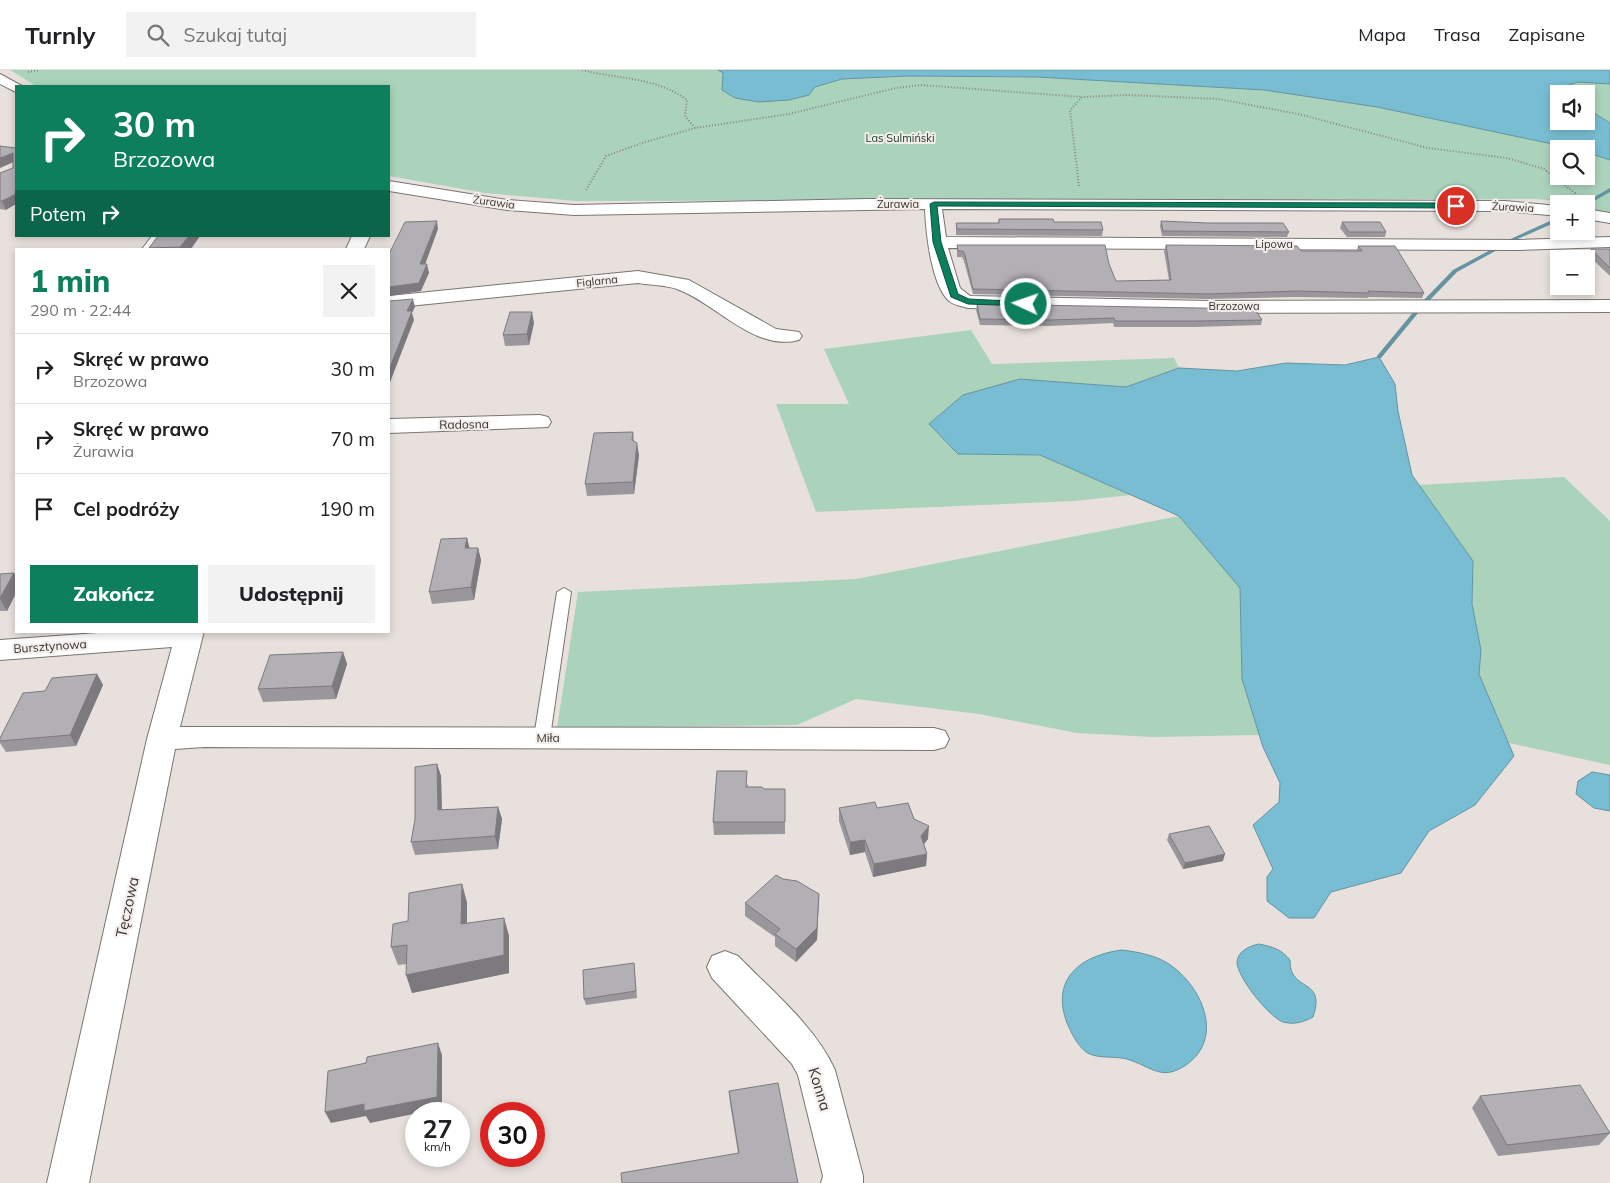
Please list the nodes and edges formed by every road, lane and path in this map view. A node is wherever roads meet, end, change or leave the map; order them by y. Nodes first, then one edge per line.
1 (582, 70) edge
2 (0, 78) edge
3 (15, 87) edge
4 (1082, 97) junction
5 (695, 128) junction
6 (390, 188) edge
7 (1572, 195) edge
8 (934, 204) junction
9 (1082, 204) junction
10 (1550, 206) edge
11 (574, 210) junction
12 (1595, 216) edge
13 (1610, 218) edge
14 (155, 237) edge
15 (937, 242) junction
16 (1610, 242) edge
17 (147, 248) edge
18 (390, 302) edge
19 (1610, 306) edge
20 (792, 336) dead end
21 (540, 422) dead end
22 (390, 426) edge
23 (564, 592) dead end
24 (190, 634) edge
25 (0, 650) edge
26 (542, 737) junction
27 (162, 739) junction
28 (934, 739) dead end
29 (726, 967) dead end
30 (68, 1183) edge
31 (842, 1183) edge

1 - 5 path
2 - 3 street
4 - 5 path
4 - 7 path
4 - 9 path
5 - 11 path
6 - 11 street, Żurawia
8 - 9 street, Żurawia
8 - 11 street, Żurawia
8 - 15 street, Brzozowa
9 - 10 street, Żurawia
12 - 13 street
14 - 17 lane
15 - 16 street, Lipowa
15 - 19 street, Brzozowa
18 - 20 street, Figlarna
21 - 22 street, Radosna
23 - 26 lane
24 - 25 street, Bursztynowa
24 - 27 street, Tęczowa
26 - 27 street, Miła
26 - 28 street, Miła
27 - 30 street, Tęczowa
29 - 31 street, Konna

